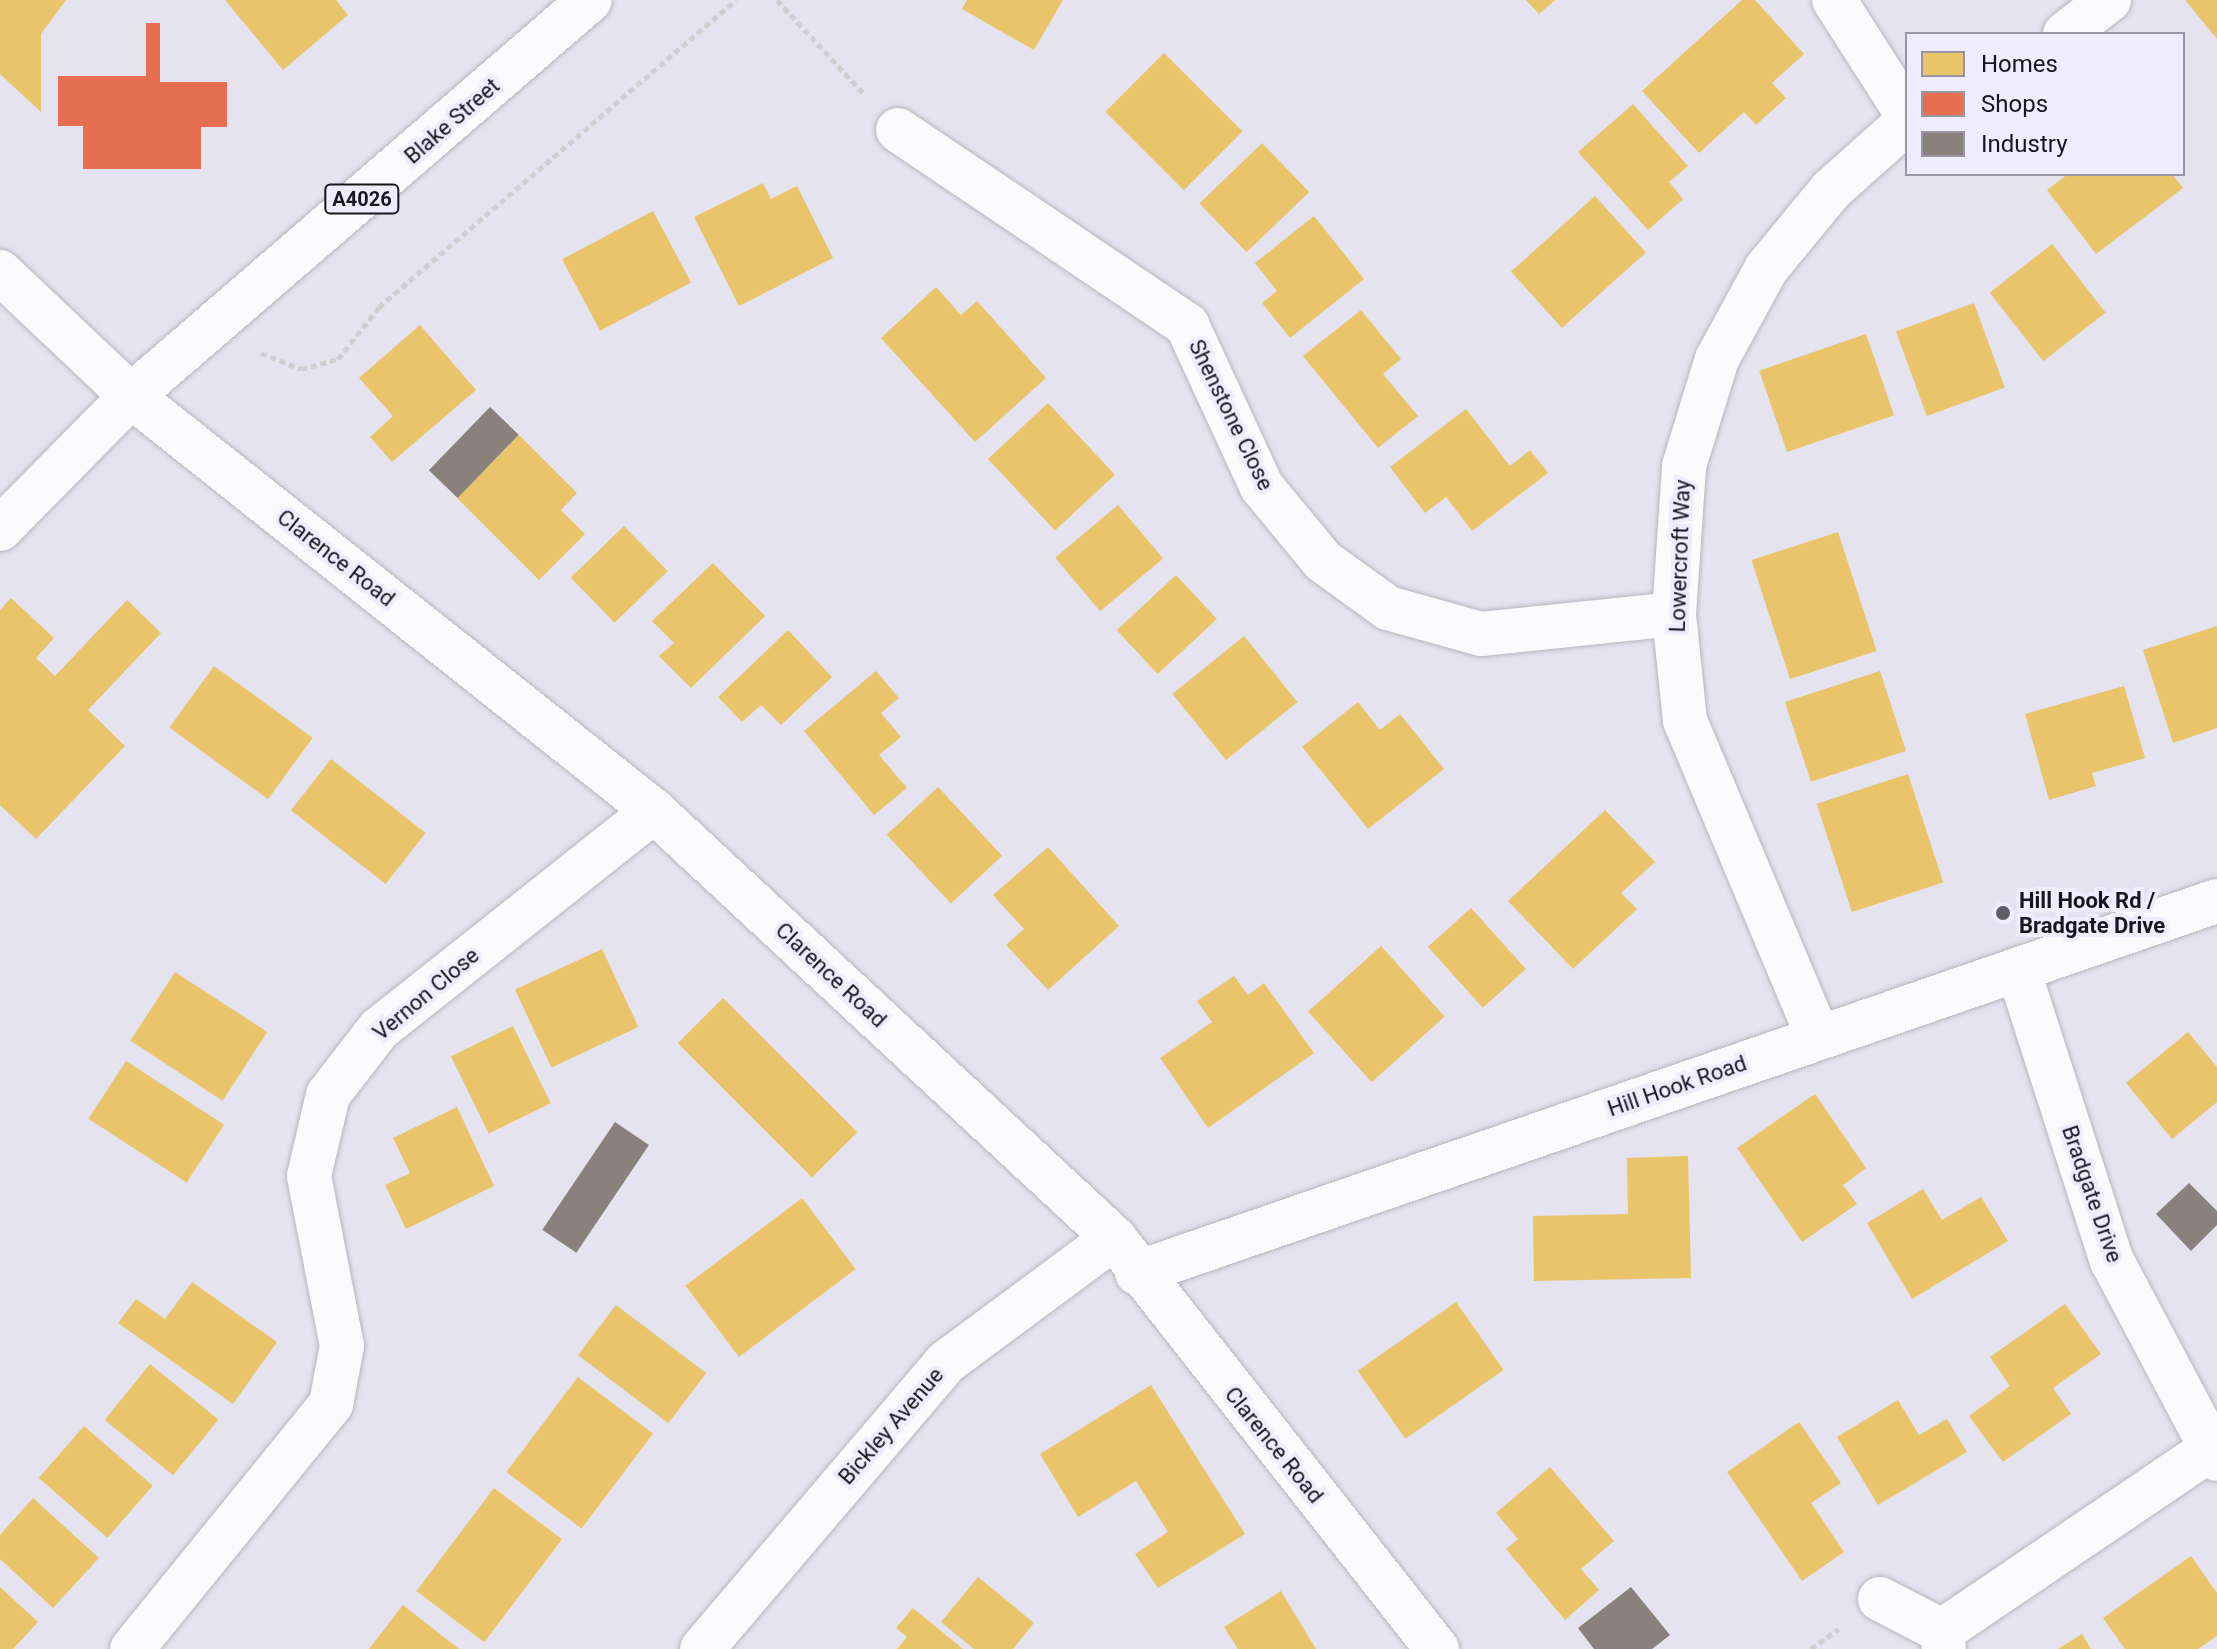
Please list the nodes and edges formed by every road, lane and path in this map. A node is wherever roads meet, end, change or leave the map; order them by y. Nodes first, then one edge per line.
1 (590, 0) edge
2 (736, 0) edge
3 (777, 0) edge
4 (1834, 0) edge
5 (2109, 0) edge
6 (2068, 32) edge
7 (1905, 111) edge
8 (1905, 124) edge
9 (898, 130) joint
10 (0, 272) edge
11 (205, 333) junction
12 (131, 396) junction
13 (0, 529) edge
14 (1674, 614) junction
15 (654, 811) junction
16 (2217, 901) edge
17 (2019, 972) junction
18 (1818, 1037) junction
19 (1126, 1255) junction
20 (2214, 1454) edge
21 (1880, 1599) dead end
22 (1943, 1640) edge
23 (132, 1649) edge
24 (702, 1649) edge
25 (1437, 1649) edge

1 - 11 street, Blake Street / A4026
2 - 11 path
3 - 9 path
4 - 7 street
5 - 6 street
8 - 14 street, Lowercroft Way
9 - 14 street, Shenstone Close
10 - 12 street, Clarence Road
11 - 12 street, Blake Street / A4026
12 - 13 street, Blake Street
12 - 15 street, Clarence Road
14 - 18 street, Lowercroft Way
15 - 19 street, Clarence Road
15 - 23 street, Vernon Close
16 - 17 street, Hill Hook Road
17 - 18 street, Hill Hook Road
17 - 20 street, Bradgate Drive
18 - 19 street, Hill Hook Road
19 - 24 street, Bickley Avenue
19 - 25 street, Clarence Road
20 - 22 street, Bradgate Drive
21 - 22 street, Bradgate Drive

